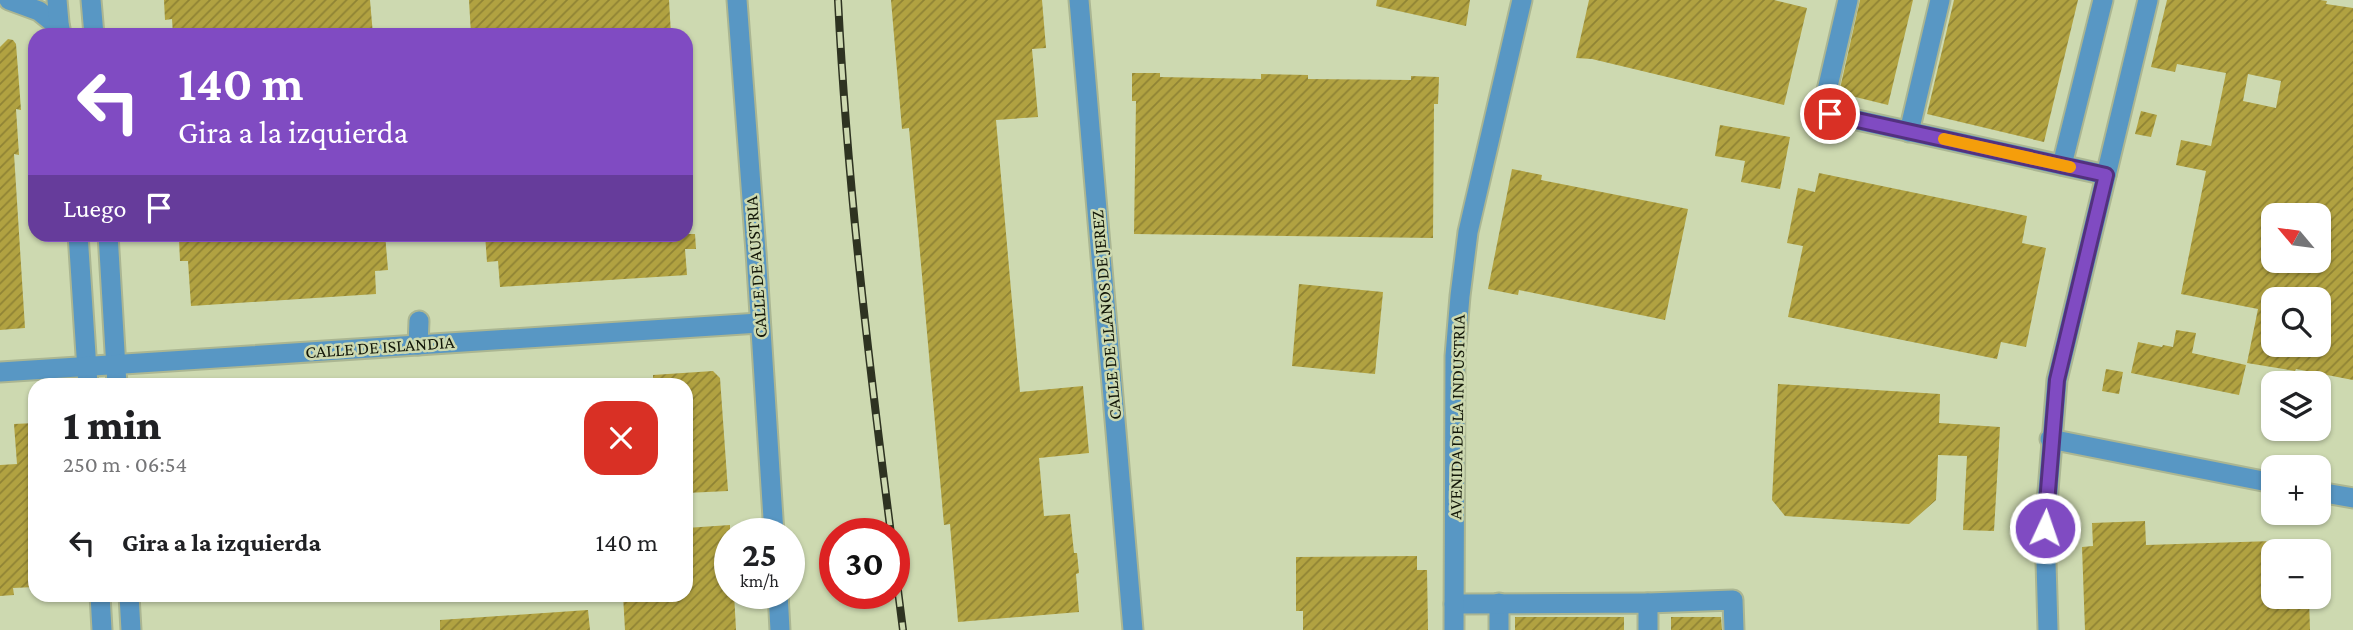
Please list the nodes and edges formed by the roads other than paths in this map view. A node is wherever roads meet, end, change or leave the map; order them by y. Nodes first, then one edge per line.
1 (9, 0) edge
2 (57, 0) edge
3 (92, 0) edge
4 (737, 0) edge
5 (1079, 0) edge
6 (1522, 0) edge
7 (1848, 0) edge
8 (1940, 0) edge
9 (2103, 0) edge
10 (2148, 0) edge
11 (56, 28) edge
12 (60, 28) edge
13 (94, 28) edge
14 (1909, 132) junction
15 (2062, 165) junction
16 (2106, 175) junction
17 (79, 242) edge
18 (108, 242) edge
19 (419, 321) dead end
20 (759, 323) junction
21 (418, 345) junction
22 (116, 364) junction
23 (0, 372) edge
24 (87, 376) edge
25 (117, 378) edge
26 (2050, 439) junction
27 (2261, 481) edge
28 (2331, 494) edge
29 (2353, 498) edge
30 (773, 518) edge
31 (100, 602) edge
32 (129, 602) edge
33 (1499, 603) junction
34 (1648, 603) junction
35 (1454, 604) junction
36 (779, 609) edge
37 (102, 630) edge
38 (131, 630) edge
39 (780, 630) edge
40 (1133, 630) edge
41 (1454, 630) edge
42 (1499, 630) edge
43 (1648, 630) edge
44 (1734, 630) edge
45 (2048, 630) edge

1 - 11 street
2 - 12 street
3 - 13 street
4 - 20 street, CALLE DE AUSTRIA
5 - 40 street, CALLE DE LLANOS DE JEREZ
6 - 35 street, AVENIDA DE LA INDUSTRIA
7 - 14 street
8 - 14 street
9 - 15 street
10 - 16 street
14 - 15 street
15 - 16 street
16 - 26 street
17 - 24 street
18 - 22 street
19 - 21 street
20 - 21 street, CALLE DE ISLANDIA
20 - 30 street, CALLE DE AUSTRIA
21 - 22 street, CALLE DE ISLANDIA
22 - 24 street, CALLE DE ISLANDIA
22 - 25 street
23 - 24 street, CALLE DE ISLANDIA
26 - 27 street
26 - 45 street
28 - 29 street
31 - 37 street
32 - 38 street
33 - 34 street
33 - 35 street
33 - 42 street
34 - 43 street
34 - 44 street
35 - 41 street, AVENIDA DE LA INDUSTRIA
36 - 39 street

